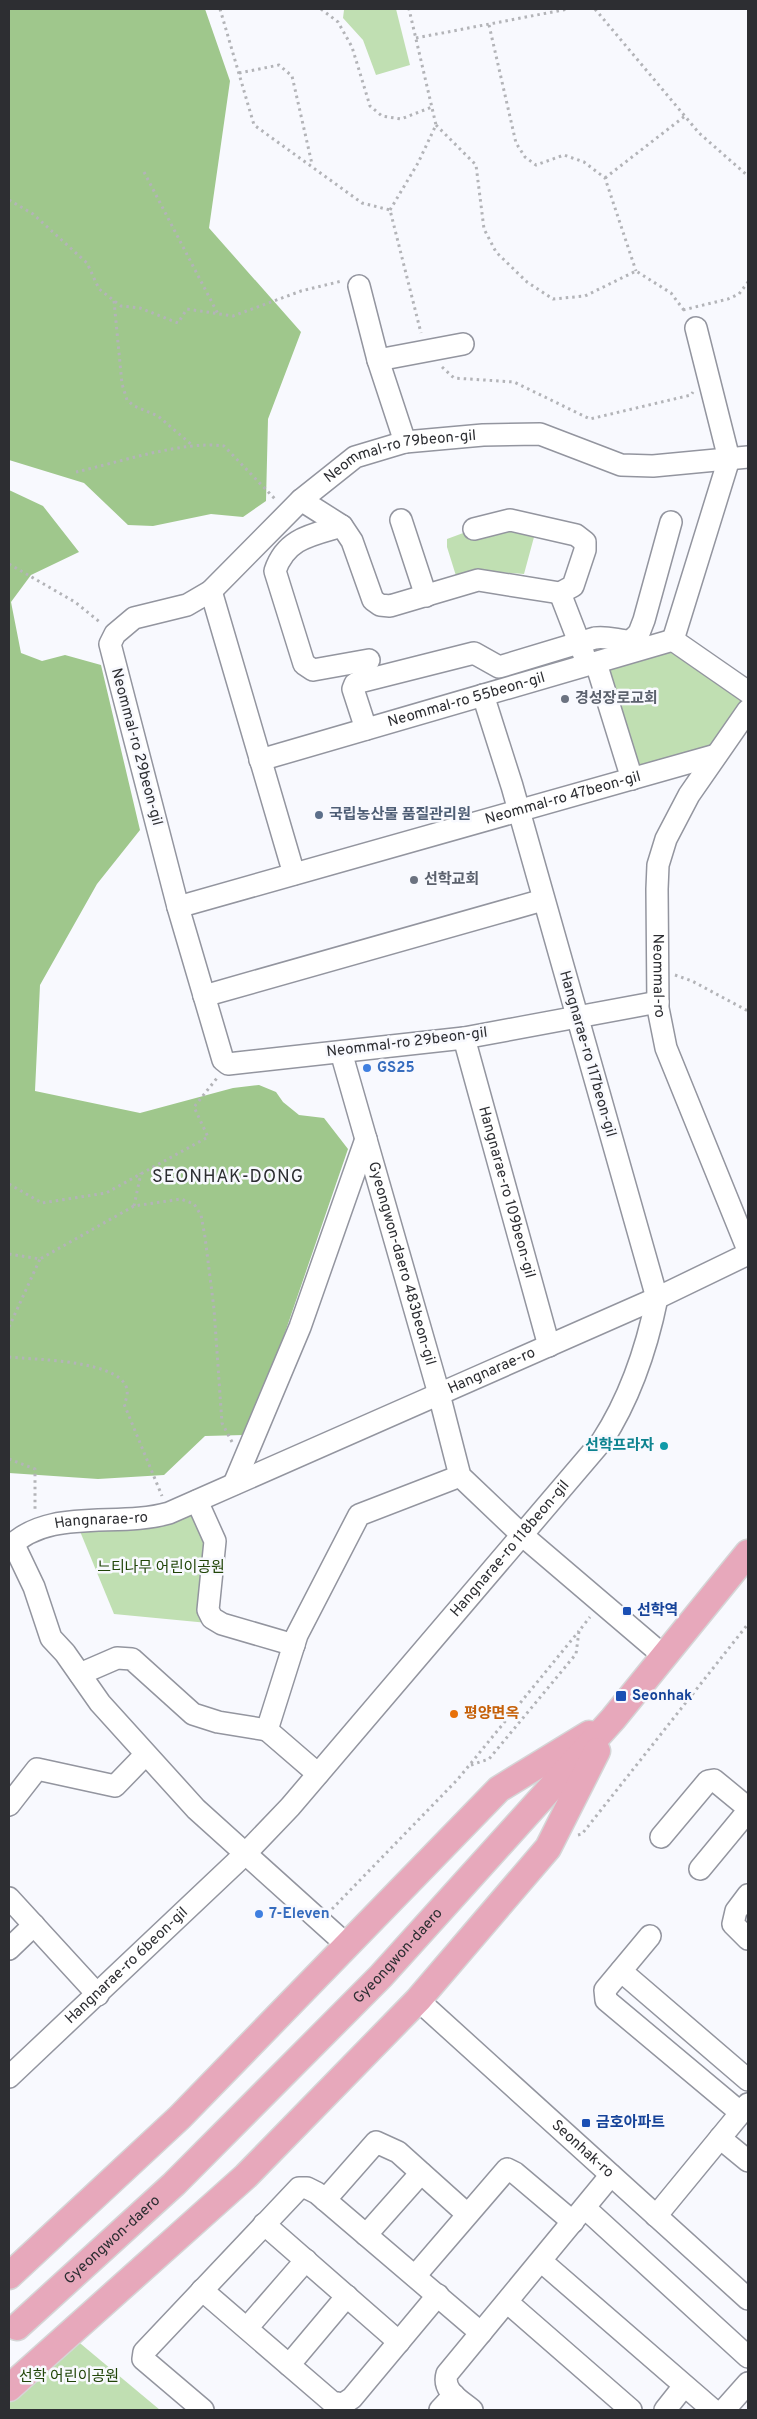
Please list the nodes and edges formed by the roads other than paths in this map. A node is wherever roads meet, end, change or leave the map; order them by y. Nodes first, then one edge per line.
1 (359, 286) road end
2 (696, 328) road end
3 (463, 344) dead end
4 (378, 360) junction
5 (405, 442) junction
6 (739, 458) edge
7 (295, 507) junction
8 (401, 520) dead end
9 (671, 522) dead end
10 (342, 526) junction
11 (474, 529) dead end
12 (211, 591) junction
13 (560, 593) junction
14 (426, 596) junction
15 (112, 639) joint
16 (674, 640) junction
17 (579, 642) junction
18 (369, 660) dead end
19 (592, 664) junction
20 (748, 692) edge
21 (483, 696) junction
22 (748, 710) edge
23 (366, 729) junction
24 (716, 755) junction
25 (260, 760) junction
26 (632, 779) junction
27 (519, 811) junction
28 (294, 874) junction
29 (544, 900) junction
30 (178, 906) junction
31 (204, 996) junction
32 (658, 1002) junction
33 (576, 1017) junction
34 (464, 1038) junction
35 (341, 1052) junction
36 (366, 1139) junction
37 (748, 1250) edge
38 (748, 1254) edge
39 (657, 1298) junction
40 (550, 1346) junction
41 (439, 1394) junction
42 (460, 1476) junction
43 (234, 1484) junction
44 (197, 1500) junction
45 (522, 1535) junction
46 (11, 1546) edge
47 (748, 1554) edge
48 (294, 1645) junction
49 (665, 1656) junction
50 (80, 1674) junction
51 (613, 1719) junction
52 (267, 1730) junction
53 (144, 1755) junction
54 (318, 1774) junction
55 (9, 1805) edge
56 (748, 1810) edge
57 (661, 1837) dead end
58 (245, 1854) junction
59 (700, 1870) dead end
60 (748, 1895) edge
61 (9, 1898) edge
62 (34, 1925) junction
63 (650, 1936) dead end
64 (748, 1939) edge
65 (348, 1946) junction
66 (9, 1949) edge
67 (621, 1971) junction
68 (98, 1994) junction
69 (418, 2000) junction
70 (9, 2077) edge
71 (748, 2080) edge
72 (744, 2109) edge
73 (720, 2138) junction
74 (748, 2161) edge
75 (421, 2172) junction
76 (612, 2175) junction
77 (325, 2200) junction
78 (467, 2214) junction
79 (579, 2215) junction
80 (656, 2216) junction
81 (264, 2224) junction
82 (366, 2235) junction
83 (306, 2260) junction
84 (541, 2261) junction
85 (9, 2276) edge
86 (415, 2276) junction
87 (202, 2290) junction
88 (438, 2295) junction
89 (347, 2296) junction
90 (748, 2299) edge
91 (507, 2302) junction
92 (17, 2326) dead end
93 (247, 2328) junction
94 (481, 2333) junction
95 (399, 2342) junction
96 (748, 2357) edge
97 (289, 2365) junction
98 (748, 2383) edge
99 (684, 2386) junction
100 (9, 2388) edge
101 (447, 2402) edge
102 (203, 2410) edge
103 (472, 2410) edge
104 (631, 2410) edge
105 (665, 2410) edge
106 (713, 2410) edge
107 (724, 2410) edge

1 - 4 street
2 - 6 street
3 - 4 street
4 - 5 street
5 - 6 street, Neommal-ro 79beon-gil
5 - 7 street, Neommal-ro 79beon-gil
6 - 16 street
7 - 10 street
7 - 12 street, Neommal-ro 79beon-gil
8 - 14 street
9 - 17 street
10 - 14 street
10 - 18 street
11 - 13 street
12 - 15 street, Neommal-ro 79beon-gil
12 - 25 street
13 - 14 street
13 - 17 street
15 - 30 street, Neommal-ro 29beon-gil
16 - 19 street, Neommal-ro 55beon-gil
16 - 20 street
17 - 19 street
17 - 23 street
19 - 21 street, Neommal-ro 55beon-gil
19 - 26 street
21 - 23 street, Neommal-ro 55beon-gil
21 - 27 street, Hangnarae-ro 117beon-gil
22 - 24 street, Neommal-ro
23 - 25 street, Neommal-ro 55beon-gil
24 - 26 street, Neommal-ro 47beon-gil
24 - 32 street, Neommal-ro
25 - 28 street
26 - 27 street, Neommal-ro 47beon-gil
27 - 28 street, Neommal-ro 47beon-gil
27 - 29 street, Hangnarae-ro 117beon-gil
28 - 30 street, Neommal-ro 47beon-gil
29 - 31 street
29 - 33 street, Hangnarae-ro 117beon-gil
30 - 31 street, Neommal-ro 29beon-gil
31 - 35 street, Neommal-ro 29beon-gil
32 - 33 street, Neommal-ro 29beon-gil
32 - 37 street, Neommal-ro
33 - 34 street, Neommal-ro 29beon-gil
33 - 39 street, Hangnarae-ro 117beon-gil
34 - 35 street, Neommal-ro 29beon-gil
34 - 40 street, Hangnarae-ro 109beon-gil
35 - 36 street, Gyeongwon-daero 483beon-gil
36 - 41 street, Gyeongwon-daero 483beon-gil
36 - 43 street
38 - 39 street, Hangnarae-ro
39 - 40 street, Hangnarae-ro
39 - 45 street, Hangnarae-ro 118beon-gil
40 - 41 street, Hangnarae-ro
41 - 42 street, Gyeongwon-daero 483beon-gil
41 - 43 street, Hangnarae-ro
42 - 45 street
42 - 48 street
43 - 44 street, Hangnarae-ro
44 - 46 street, Hangnarae-ro
44 - 48 street
45 - 49 street
45 - 54 street, Hangnarae-ro 118beon-gil
46 - 50 street
47 - 49 main road, Gyeongwon-daero
48 - 52 street
49 - 51 main road, Gyeongwon-daero
50 - 52 street
50 - 53 street
51 - 65 main road
51 - 69 main road
51 - 92 main road, Gyeongwon-daero
52 - 54 street
53 - 55 street
53 - 58 street
54 - 58 street, Hangnarae-ro 118beon-gil
56 - 57 street
56 - 59 street
58 - 65 street
58 - 68 street, Hangnarae-ro 6beon-gil
60 - 64 street
61 - 62 street
62 - 66 street
62 - 68 street
63 - 67 street
65 - 85 main road
67 - 71 street
67 - 72 street
68 - 70 street, Hangnarae-ro 6beon-gil
69 - 76 street, Seonhak-ro
69 - 100 main road
72 - 73 street
73 - 74 street
73 - 80 street
75 - 77 street
75 - 78 street
75 - 82 street
76 - 79 street
76 - 80 street, Seonhak-ro
77 - 81 street
77 - 82 street
78 - 79 street
78 - 86 street
79 - 84 street
79 - 96 street
80 - 90 street, Seonhak-ro
81 - 83 street
81 - 87 street
82 - 86 street
83 - 89 street
83 - 93 street
84 - 91 street
84 - 99 street
86 - 88 street
87 - 93 street
87 - 102 street
88 - 94 street
88 - 95 street
89 - 95 street
89 - 97 street
91 - 94 street
91 - 104 street
93 - 97 street
94 - 101 street
95 - 97 street
98 - 107 street
99 - 105 street
99 - 106 street
101 - 103 street

